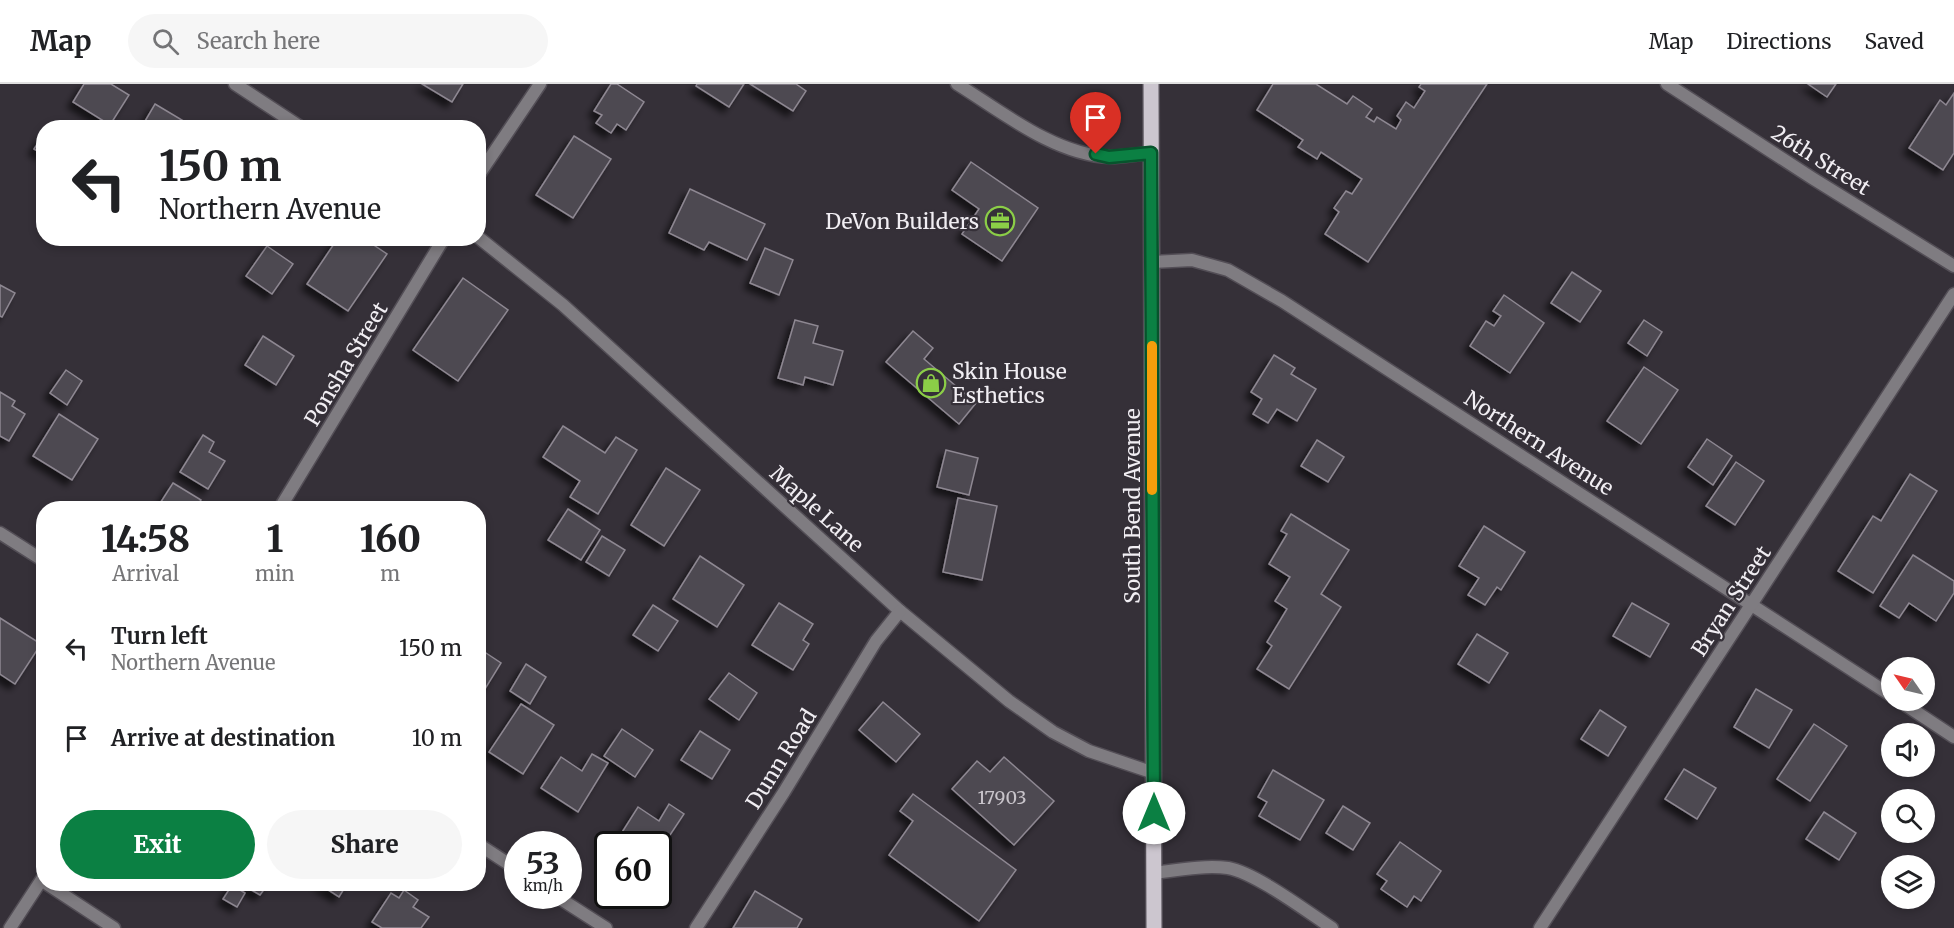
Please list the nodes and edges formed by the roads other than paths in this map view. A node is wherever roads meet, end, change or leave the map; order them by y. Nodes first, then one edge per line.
1 (235, 84) edge
2 (540, 84) edge
3 (957, 84) edge
4 (1151, 84) edge
5 (1667, 84) edge
6 (290, 120) edge
7 (1151, 153) junction
8 (486, 164) edge
9 (486, 243) edge
10 (439, 246) edge
11 (1152, 262) junction
12 (1954, 267) edge
13 (1954, 294) edge
14 (284, 501) edge
15 (0, 533) edge
16 (36, 556) edge
17 (1752, 604) junction
18 (900, 611) junction
19 (1881, 689) edge
20 (1915, 711) edge
21 (1954, 737) edge
22 (1154, 773) junction
23 (486, 849) edge
24 (504, 861) edge
25 (1154, 873) junction
26 (36, 891) edge
27 (60, 891) edge
28 (576, 909) edge
29 (10, 928) edge
30 (114, 928) edge
31 (606, 928) edge
32 (696, 928) edge
33 (1154, 928) edge
34 (1332, 928) edge
35 (1540, 928) edge

1 - 6 street
2 - 8 street
3 - 7 street
4 - 7 main road, South Bend Avenue
5 - 12 street, 26th Street
7 - 11 main road, South Bend Avenue
9 - 18 street, Maple Lane
10 - 14 street, Ponsha Street
11 - 17 street, Northern Avenue
11 - 22 main road, South Bend Avenue
13 - 17 street, Bryan Street
15 - 16 street
17 - 19 street, Northern Avenue
17 - 35 street, Bryan Street
18 - 22 street, Maple Lane
18 - 32 street, Dunn Road
20 - 21 street
22 - 25 main road, South Bend Avenue
23 - 24 street
25 - 33 main road, South Bend Avenue
25 - 34 street
26 - 29 street
27 - 30 street
28 - 31 street

